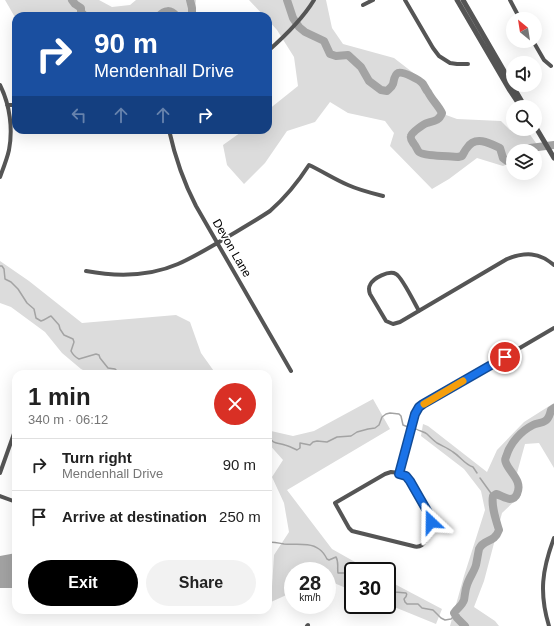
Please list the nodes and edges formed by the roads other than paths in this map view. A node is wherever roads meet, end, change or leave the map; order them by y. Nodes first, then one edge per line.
1 (314, 0) edge
2 (373, 0) edge
3 (405, 0) edge
4 (457, 0) edge
5 (463, 0) edge
6 (510, 0) edge
7 (363, 5) dead end
8 (516, 12) edge
9 (272, 47) edge
10 (537, 48) edge
11 (468, 64) dead end
12 (551, 66) dead end
13 (0, 85) edge
14 (516, 100) edge
15 (521, 100) edge
16 (7, 105) junction
17 (12, 105) edge
18 (170, 134) edge
19 (541, 136) edge
20 (554, 158) edge
21 (0, 177) edge
22 (383, 196) dead end
23 (217, 243) junction
24 (554, 265) edge
25 (86, 271) dead end
26 (419, 311) junction
27 (554, 328) edge
28 (291, 371) dead end
29 (12, 439) edge
30 (0, 473) edge
31 (399, 474) junction
32 (0, 496) edge
33 (12, 500) edge
34 (554, 538) edge
35 (552, 551) edge
36 (549, 626) edge

1 - 9 street
2 - 7 street
3 - 11 street
4 - 14 street
5 - 15 street
6 - 8 street
10 - 12 street
13 - 16 street
16 - 17 street
16 - 21 street
18 - 23 street, Devon Lane
19 - 20 street
22 - 23 street
23 - 25 street
23 - 28 street, Devon Lane
24 - 26 street
26 - 26 street
27 - 31 street
29 - 30 street
31 - 31 street
32 - 33 street
34 - 35 street
35 - 36 street

